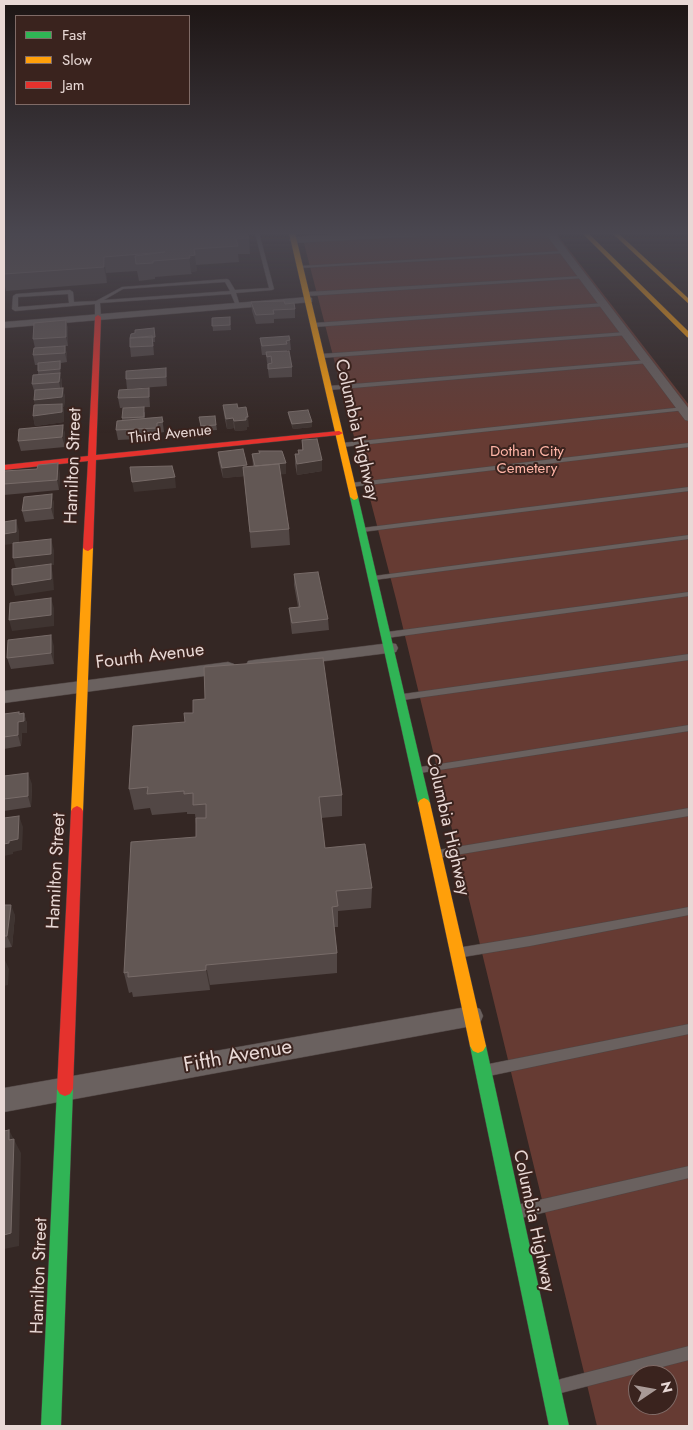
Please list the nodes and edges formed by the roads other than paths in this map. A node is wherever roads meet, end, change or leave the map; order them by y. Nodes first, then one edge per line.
1 (16, 300) edge
2 (71, 300) edge
3 (101, 300) edge
4 (128, 300) edge
5 (236, 300) edge
6 (283, 300) edge
7 (308, 300) edge
8 (600, 300) edge
9 (653, 300) edge
10 (97, 302) junction
11 (72, 304) junction
12 (238, 305) junction
13 (604, 305) junction
14 (98, 317) junction
15 (4, 324) edge
16 (314, 325) junction
17 (626, 334) junction
18 (689, 336) edge
19 (321, 356) junction
20 (647, 362) junction
21 (329, 388) junction
22 (686, 413) edge
23 (340, 433) junction
24 (342, 445) junction
25 (689, 445) edge
26 (91, 458) junction
27 (4, 467) edge
28 (351, 485) junction
29 (689, 490) edge
30 (362, 530) junction
31 (689, 538) edge
32 (373, 578) junction
33 (689, 594) edge
34 (388, 641) junction
35 (689, 657) edge
36 (83, 686) junction
37 (4, 697) edge
38 (400, 697) junction
39 (689, 728) edge
40 (417, 770) junction
41 (689, 812) edge
42 (436, 855) junction
43 (689, 911) edge
44 (458, 953) junction
45 (472, 1016) junction
46 (689, 1029) edge
47 (484, 1071) junction
48 (64, 1088) junction
49 (4, 1100) edge
50 (689, 1172) edge
51 (513, 1212) junction
52 (689, 1353) edge
53 (551, 1389) junction
54 (52, 1426) edge
55 (559, 1426) edge

1 - 11 lane
2 - 11 lane
3 - 10 lane
4 - 10 lane
5 - 12 lane
6 - 12 street
7 - 16 main road, Columbia Highway
8 - 13 street
9 - 18 main road
10 - 11 lane
10 - 14 lane
12 - 14 street
13 - 16 lane
13 - 17 street
14 - 15 street
14 - 26 main road, Hamilton Street
16 - 19 main road, Columbia Highway
17 - 19 lane
17 - 20 street
19 - 21 main road, Columbia Highway
20 - 21 lane
20 - 22 street
21 - 23 main road, Columbia Highway
22 - 24 lane
23 - 24 main road, Columbia Highway
23 - 26 main road, Third Avenue
24 - 28 main road, Columbia Highway
25 - 28 lane
26 - 27 main road, Third Avenue
26 - 36 main road, Hamilton Street
28 - 30 main road, Columbia Highway
29 - 30 lane
30 - 32 main road, Columbia Highway
31 - 32 lane
32 - 34 main road, Columbia Highway
33 - 34 lane
34 - 36 street, Fourth Avenue
34 - 38 main road, Columbia Highway
35 - 38 lane
36 - 37 street, Fourth Avenue
36 - 48 main road, Hamilton Street
38 - 40 main road, Columbia Highway
39 - 40 lane
40 - 42 main road, Columbia Highway
41 - 42 lane
42 - 44 main road, Columbia Highway
43 - 44 lane
44 - 45 main road, Columbia Highway
45 - 47 main road, Columbia Highway
45 - 48 street, Fifth Avenue
46 - 47 lane
47 - 51 main road, Columbia Highway
48 - 49 street, Fifth Avenue
48 - 54 main road, Hamilton Street
50 - 51 lane
51 - 53 main road, Columbia Highway
52 - 53 lane
53 - 55 main road, Columbia Highway

